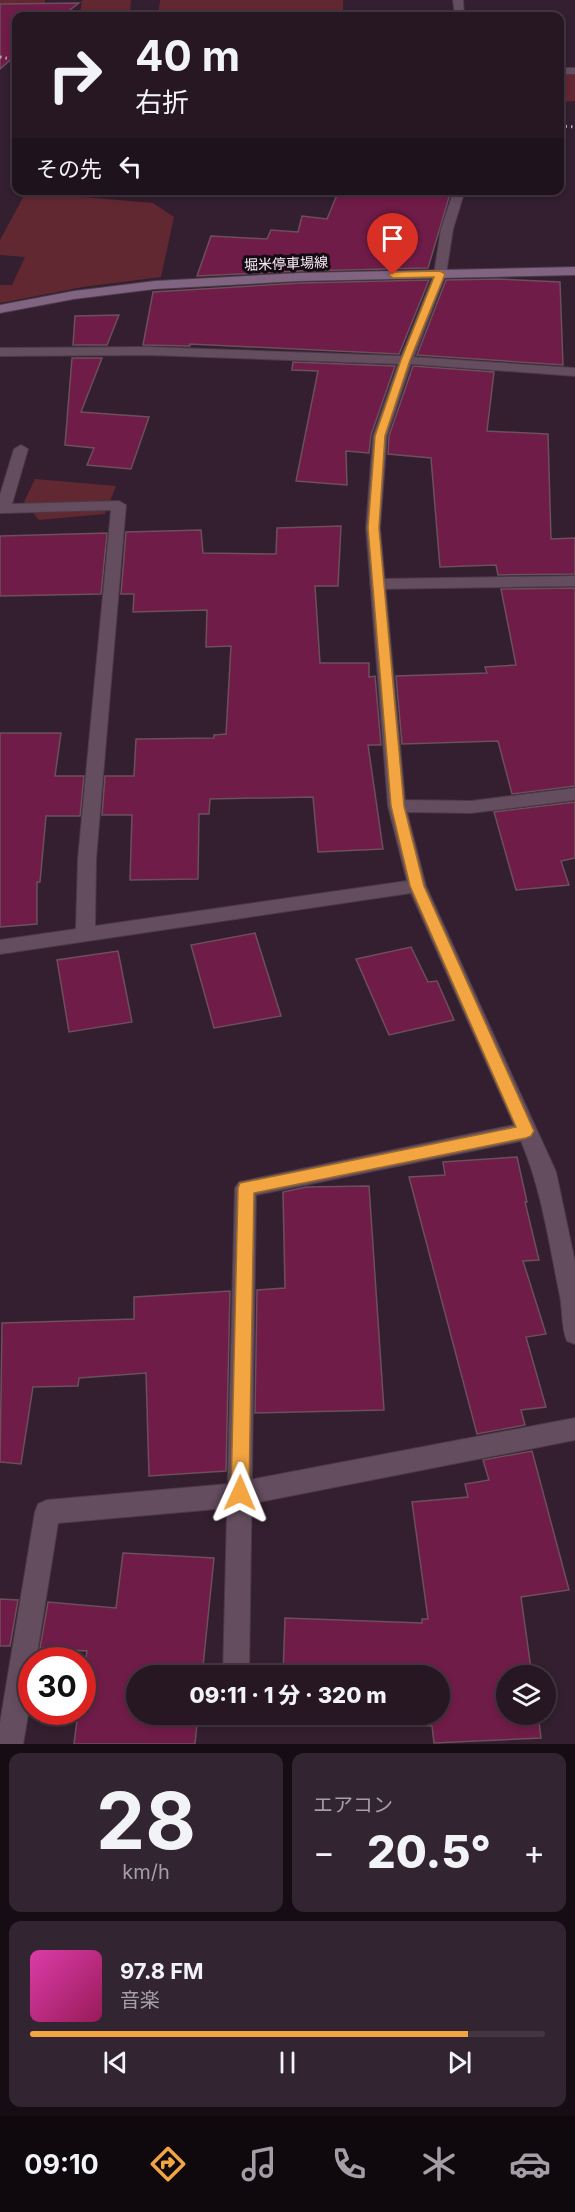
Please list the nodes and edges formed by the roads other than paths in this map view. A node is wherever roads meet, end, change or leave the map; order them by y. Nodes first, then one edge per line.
1 (458, 195) edge
2 (575, 271) edge
3 (440, 274) junction
4 (0, 309) edge
5 (0, 352) edge
6 (406, 360) junction
7 (575, 372) edge
8 (21, 449) dead end
9 (575, 581) edge
10 (378, 584) junction
11 (575, 794) edge
12 (397, 806) junction
13 (417, 886) junction
14 (85, 935) junction
15 (0, 947) edge
16 (526, 1131) junction
17 (575, 1334) edge
18 (575, 1429) edge
19 (240, 1493) junction
20 (236, 1665) edge
21 (10, 1744) edge

1 - 3 street
2 - 3 main road, 堀米停車場線
3 - 4 main road, 堀米停車場線
3 - 6 street
5 - 6 street
6 - 7 street
6 - 10 street
8 - 14 street
9 - 10 street
10 - 12 street
11 - 12 street
12 - 13 street
13 - 14 street
13 - 16 street
14 - 15 street
16 - 17 street
16 - 19 street
18 - 19 street
19 - 20 street
19 - 21 street

